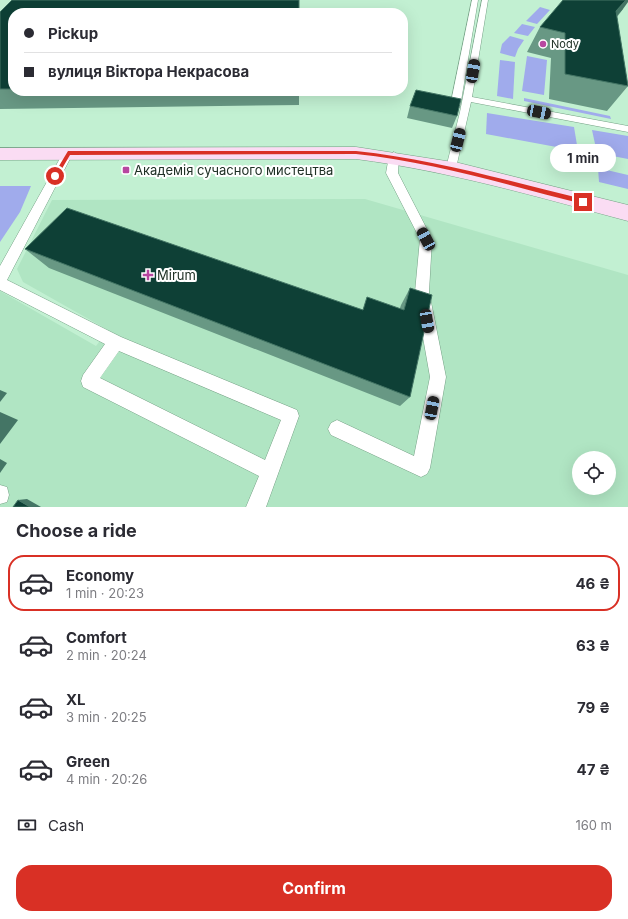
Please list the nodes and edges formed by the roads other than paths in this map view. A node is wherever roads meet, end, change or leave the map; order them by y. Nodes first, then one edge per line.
1 (476, 0) edge
2 (485, 0) edge
3 (468, 99) junction
4 (455, 107) edge
5 (628, 129) edge
6 (68, 153) junction
7 (0, 154) edge
8 (394, 156) junction
9 (451, 168) junction
10 (628, 213) edge
11 (0, 279) edge
12 (0, 283) edge
13 (116, 342) junction
14 (336, 429) dead end
15 (269, 472) junction
16 (256, 507) edge

1 - 4 lane
2 - 3 lane
3 - 5 lane
3 - 9 lane
6 - 7 main road
6 - 8 main road
6 - 11 lane
8 - 9 main road
8 - 14 lane
9 - 10 main road
12 - 13 lane
13 - 15 lane
13 - 15 lane
15 - 16 lane

